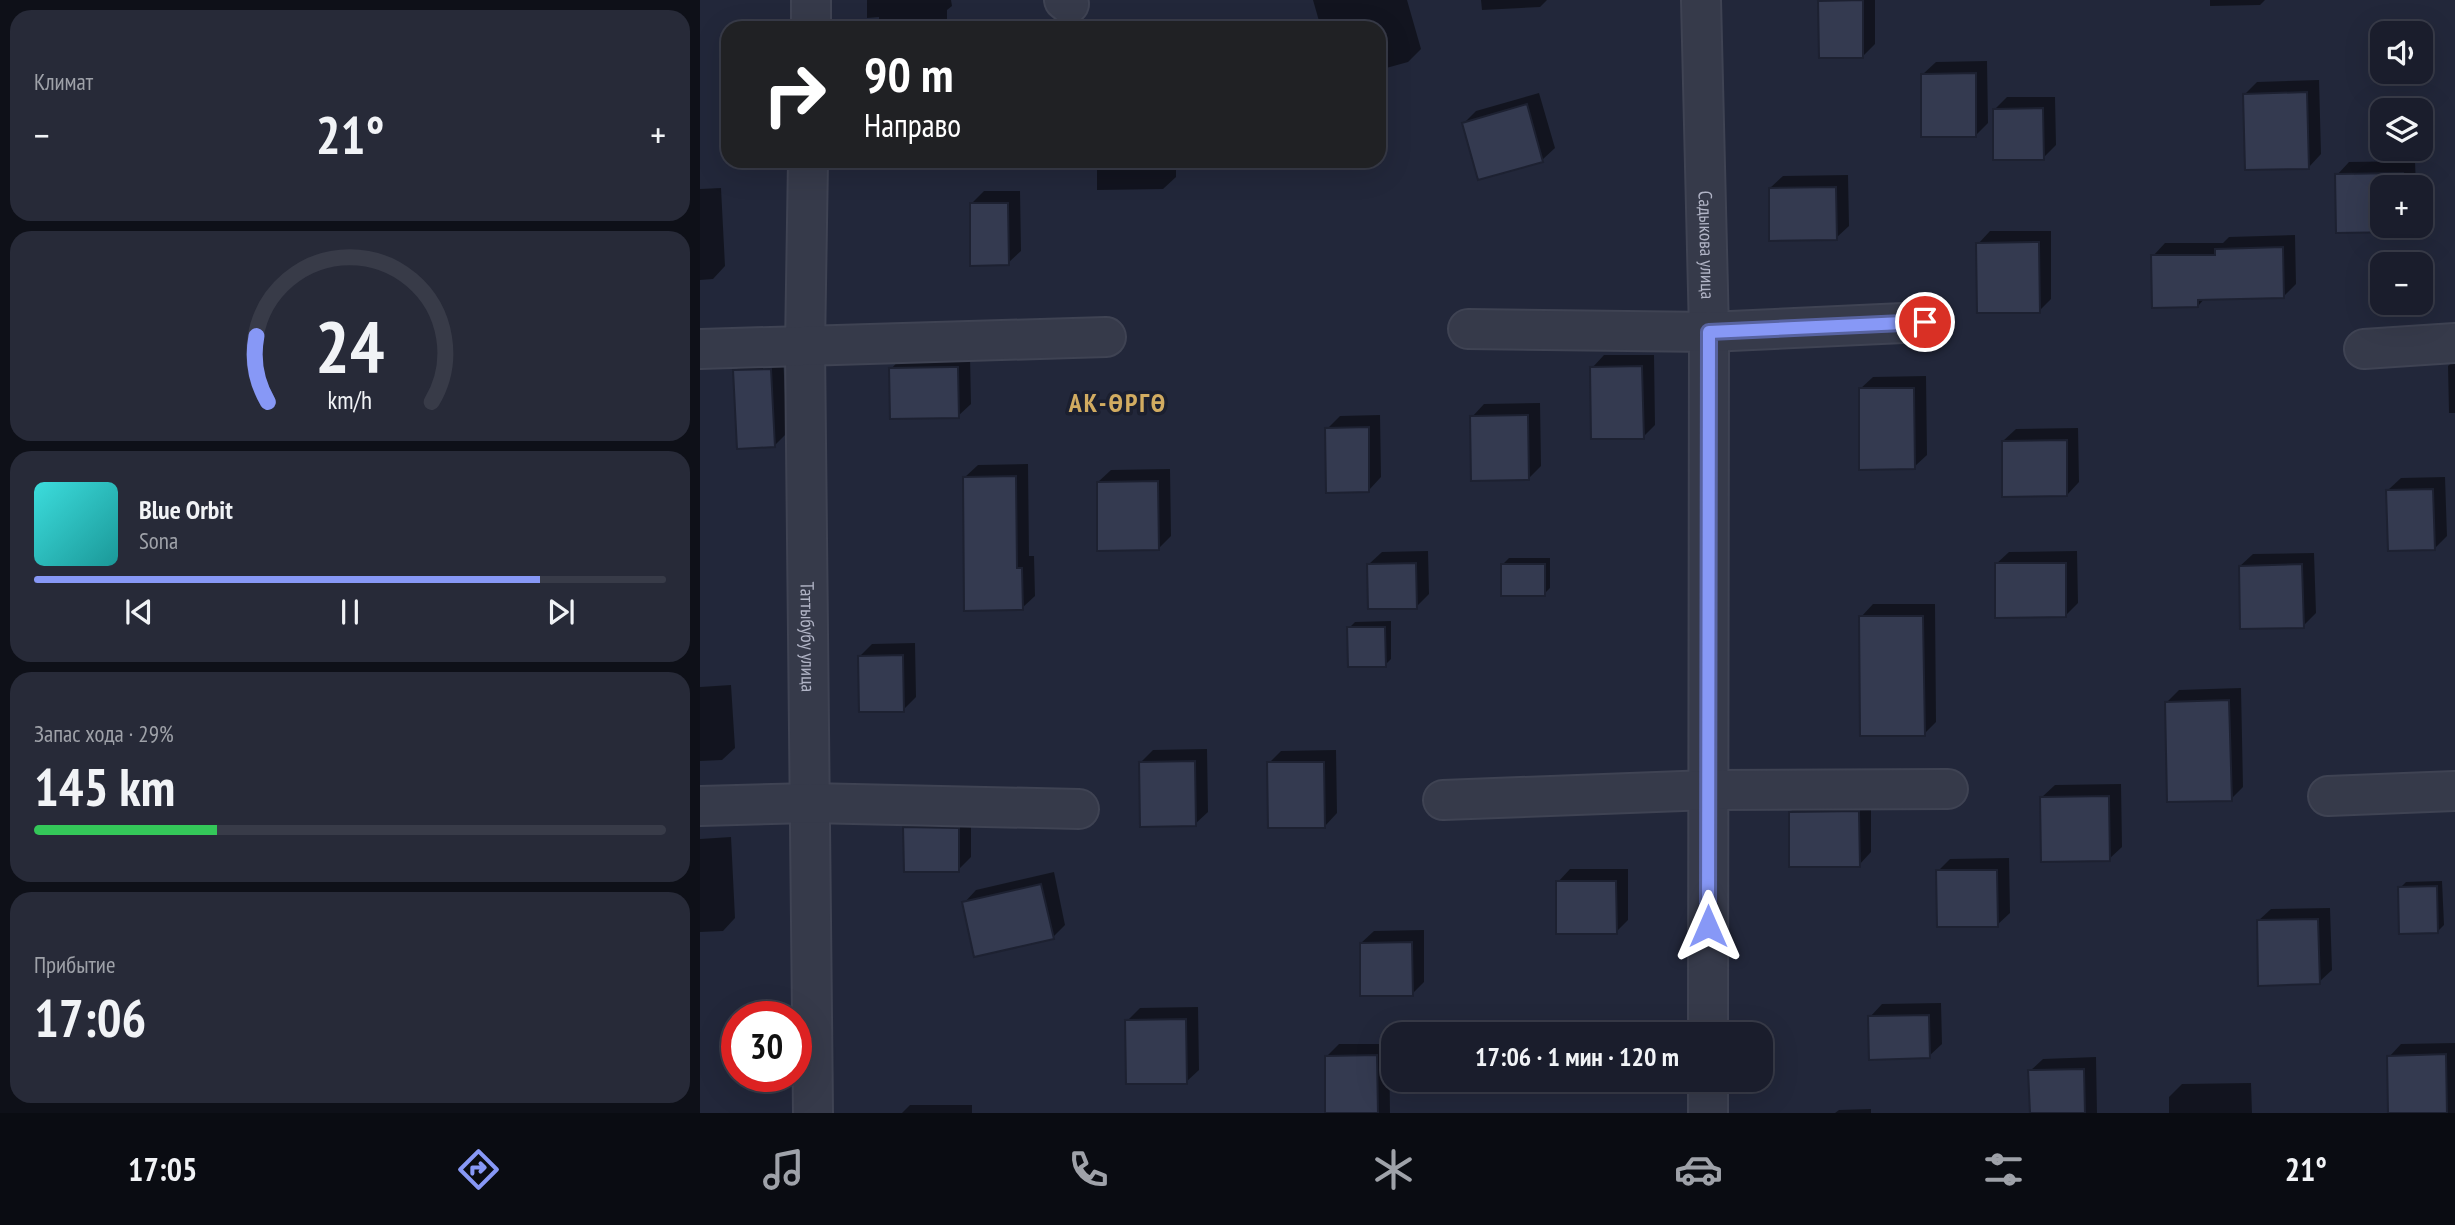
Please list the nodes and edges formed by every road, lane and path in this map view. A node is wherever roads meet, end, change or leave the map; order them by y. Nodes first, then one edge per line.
1 (811, 0) edge
2 (1701, 0) edge
3 (811, 21) edge
4 (808, 168) edge
5 (1925, 322) dead end
6 (1468, 328) dead end
7 (1709, 332) junction
8 (1106, 337) dead end
9 (2455, 343) edge
10 (805, 347) junction
11 (700, 349) edge
12 (2364, 349) dead end
13 (1948, 789) dead end
14 (1709, 790) junction
15 (2455, 791) edge
16 (2328, 796) dead end
17 (1443, 800) dead end
18 (810, 803) junction
19 (700, 806) edge
20 (1079, 808) dead end
21 (1708, 1022) edge
22 (1708, 1092) edge
23 (814, 1113) edge
24 (1708, 1113) edge

1 - 3 street
2 - 7 street, Садыкова улица
4 - 10 street, Таттыбубу улица
5 - 7 street
6 - 7 street
7 - 14 street, Садыкова улица
8 - 10 street
9 - 12 street
10 - 11 street
10 - 18 street, Таттыбубу улица
13 - 14 street
14 - 17 street
14 - 21 street, Садыкова улица
15 - 16 street
18 - 19 street
18 - 20 street
18 - 23 street, Таттыбубу улица
22 - 24 street

